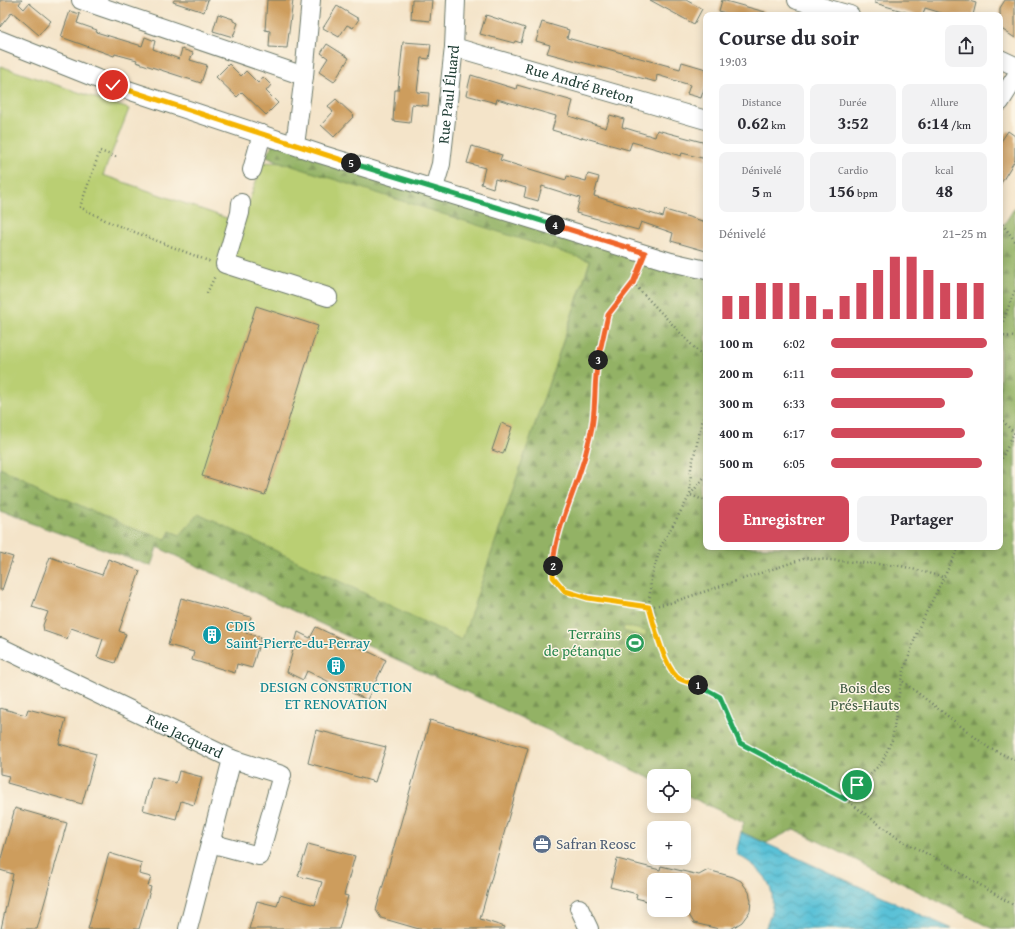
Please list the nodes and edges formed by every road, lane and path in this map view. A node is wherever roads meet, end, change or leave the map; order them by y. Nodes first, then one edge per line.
1 (81, 0) edge
2 (311, 0) edge
3 (456, 0) edge
4 (797, 0) edge
5 (118, 6) edge
6 (839, 12) edge
7 (0, 40) edge
8 (454, 48) junction
9 (1003, 60) edge
10 (1015, 66) edge
11 (304, 76) junction
12 (1015, 78) edge
13 (1003, 97) edge
14 (703, 119) edge
15 (262, 134) junction
16 (295, 145) junction
17 (116, 157) dead end
18 (252, 170) dead end
19 (434, 188) junction
20 (241, 203) dead end
21 (1003, 225) edge
22 (1015, 241) edge
23 (645, 253) junction
24 (220, 264) junction
25 (703, 269) edge
26 (633, 283) junction
27 (1015, 290) edge
28 (207, 293) dead end
29 (328, 296) dead end
30 (1003, 321) edge
31 (1003, 336) edge
32 (1015, 337) edge
33 (703, 357) edge
34 (703, 418) edge
35 (1003, 421) edge
36 (1014, 433) edge
37 (1003, 456) edge
38 (703, 480) edge
39 (690, 495) junction
40 (703, 500) edge
41 (957, 550) edge
42 (943, 577) junction
43 (649, 607) junction
44 (0, 647) edge
45 (901, 680) junction
46 (232, 759) junction
47 (1015, 760) edge
48 (845, 799) junction
49 (210, 844) junction
50 (1015, 906) edge
51 (579, 908) dead end
52 (188, 929) edge
53 (589, 929) edge

1 - 5 street
2 - 11 street
3 - 8 street, Rue Paul Éluard
4 - 6 street
5 - 11 street
7 - 15 street
8 - 14 street, Rue André Breton
8 - 19 street, Rue Paul Éluard
9 - 10 street
11 - 16 street
12 - 13 street
15 - 16 street
15 - 18 street
16 - 19 street
17 - 24 path
19 - 23 street
20 - 24 street
21 - 22 path
23 - 25 street
23 - 26 path
24 - 28 path
24 - 29 street
26 - 33 path
26 - 43 path
27 - 30 path
31 - 32 path
34 - 39 path
35 - 36 path
36 - 37 path
38 - 39 path
39 - 40 path
39 - 43 path
41 - 42 path
42 - 43 path
42 - 45 path
43 - 48 path
44 - 46 street, Rue Jacquard
45 - 47 path
45 - 48 path
46 - 49 street, Rue Jacquard
46 - 49 street
48 - 50 path
49 - 52 street, Rue Jacquard
51 - 53 street

